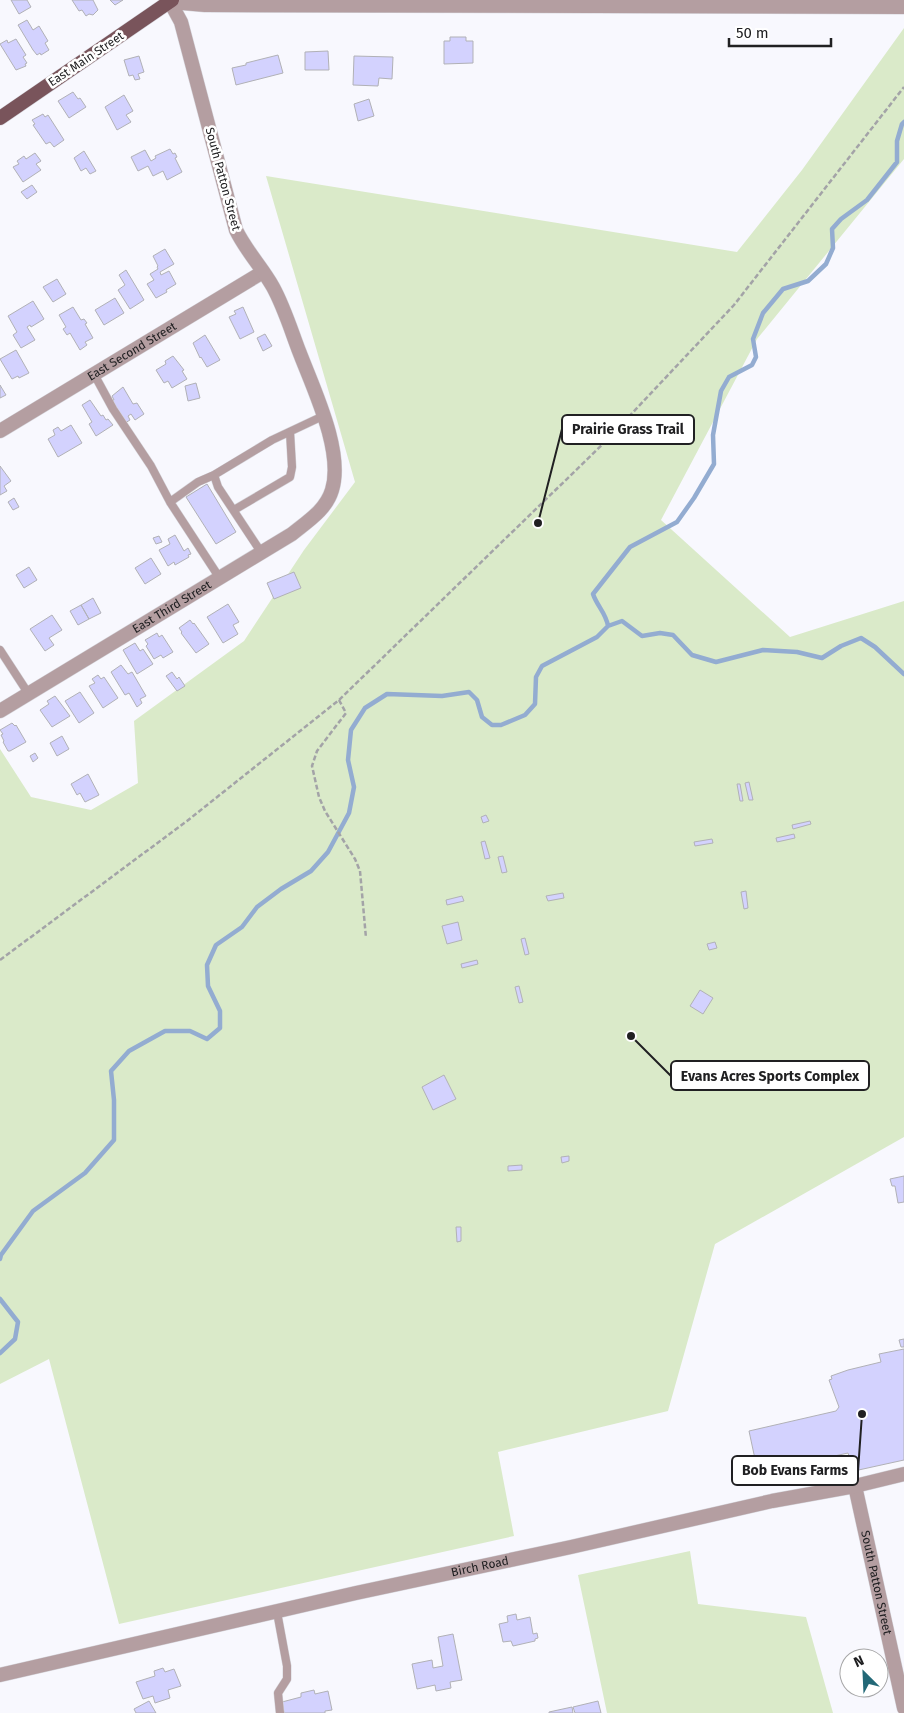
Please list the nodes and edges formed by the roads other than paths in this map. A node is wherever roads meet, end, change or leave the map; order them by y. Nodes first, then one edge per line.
1 (170, 0) edge
2 (751, 3) edge
3 (904, 7) edge
4 (0, 118) edge
5 (263, 272) junction
6 (94, 374) junction
7 (323, 416) junction
8 (0, 432) edge
9 (290, 432) junction
10 (214, 475) junction
11 (332, 490) joint
12 (170, 502) junction
13 (234, 510) junction
14 (261, 552) junction
15 (219, 577) junction
16 (0, 650) edge
17 (28, 693) junction
18 (0, 710) edge
19 (904, 1474) edge
20 (855, 1486) junction
21 (277, 1612) junction
22 (0, 1675) edge
23 (904, 1708) edge
24 (280, 1713) edge

1 - 2 street
1 - 4 main road, East Main Street
1 - 5 street, South Patton Street
2 - 3 street
5 - 6 street, East Second Street
5 - 7 street, South Patton Street
6 - 8 street, East Second Street
6 - 12 lane
7 - 9 lane
7 - 11 street, South Patton Street
9 - 10 lane
9 - 13 lane
10 - 12 lane
10 - 13 lane
11 - 14 street, East Third Street
12 - 15 lane
13 - 14 lane
14 - 15 street, East Third Street
15 - 17 street, East Third Street
16 - 17 lane
17 - 18 street, East Third Street
19 - 20 street, Birch Road
20 - 21 street, Birch Road
20 - 23 street, South Patton Street
21 - 22 street, Birch Road
21 - 24 lane

